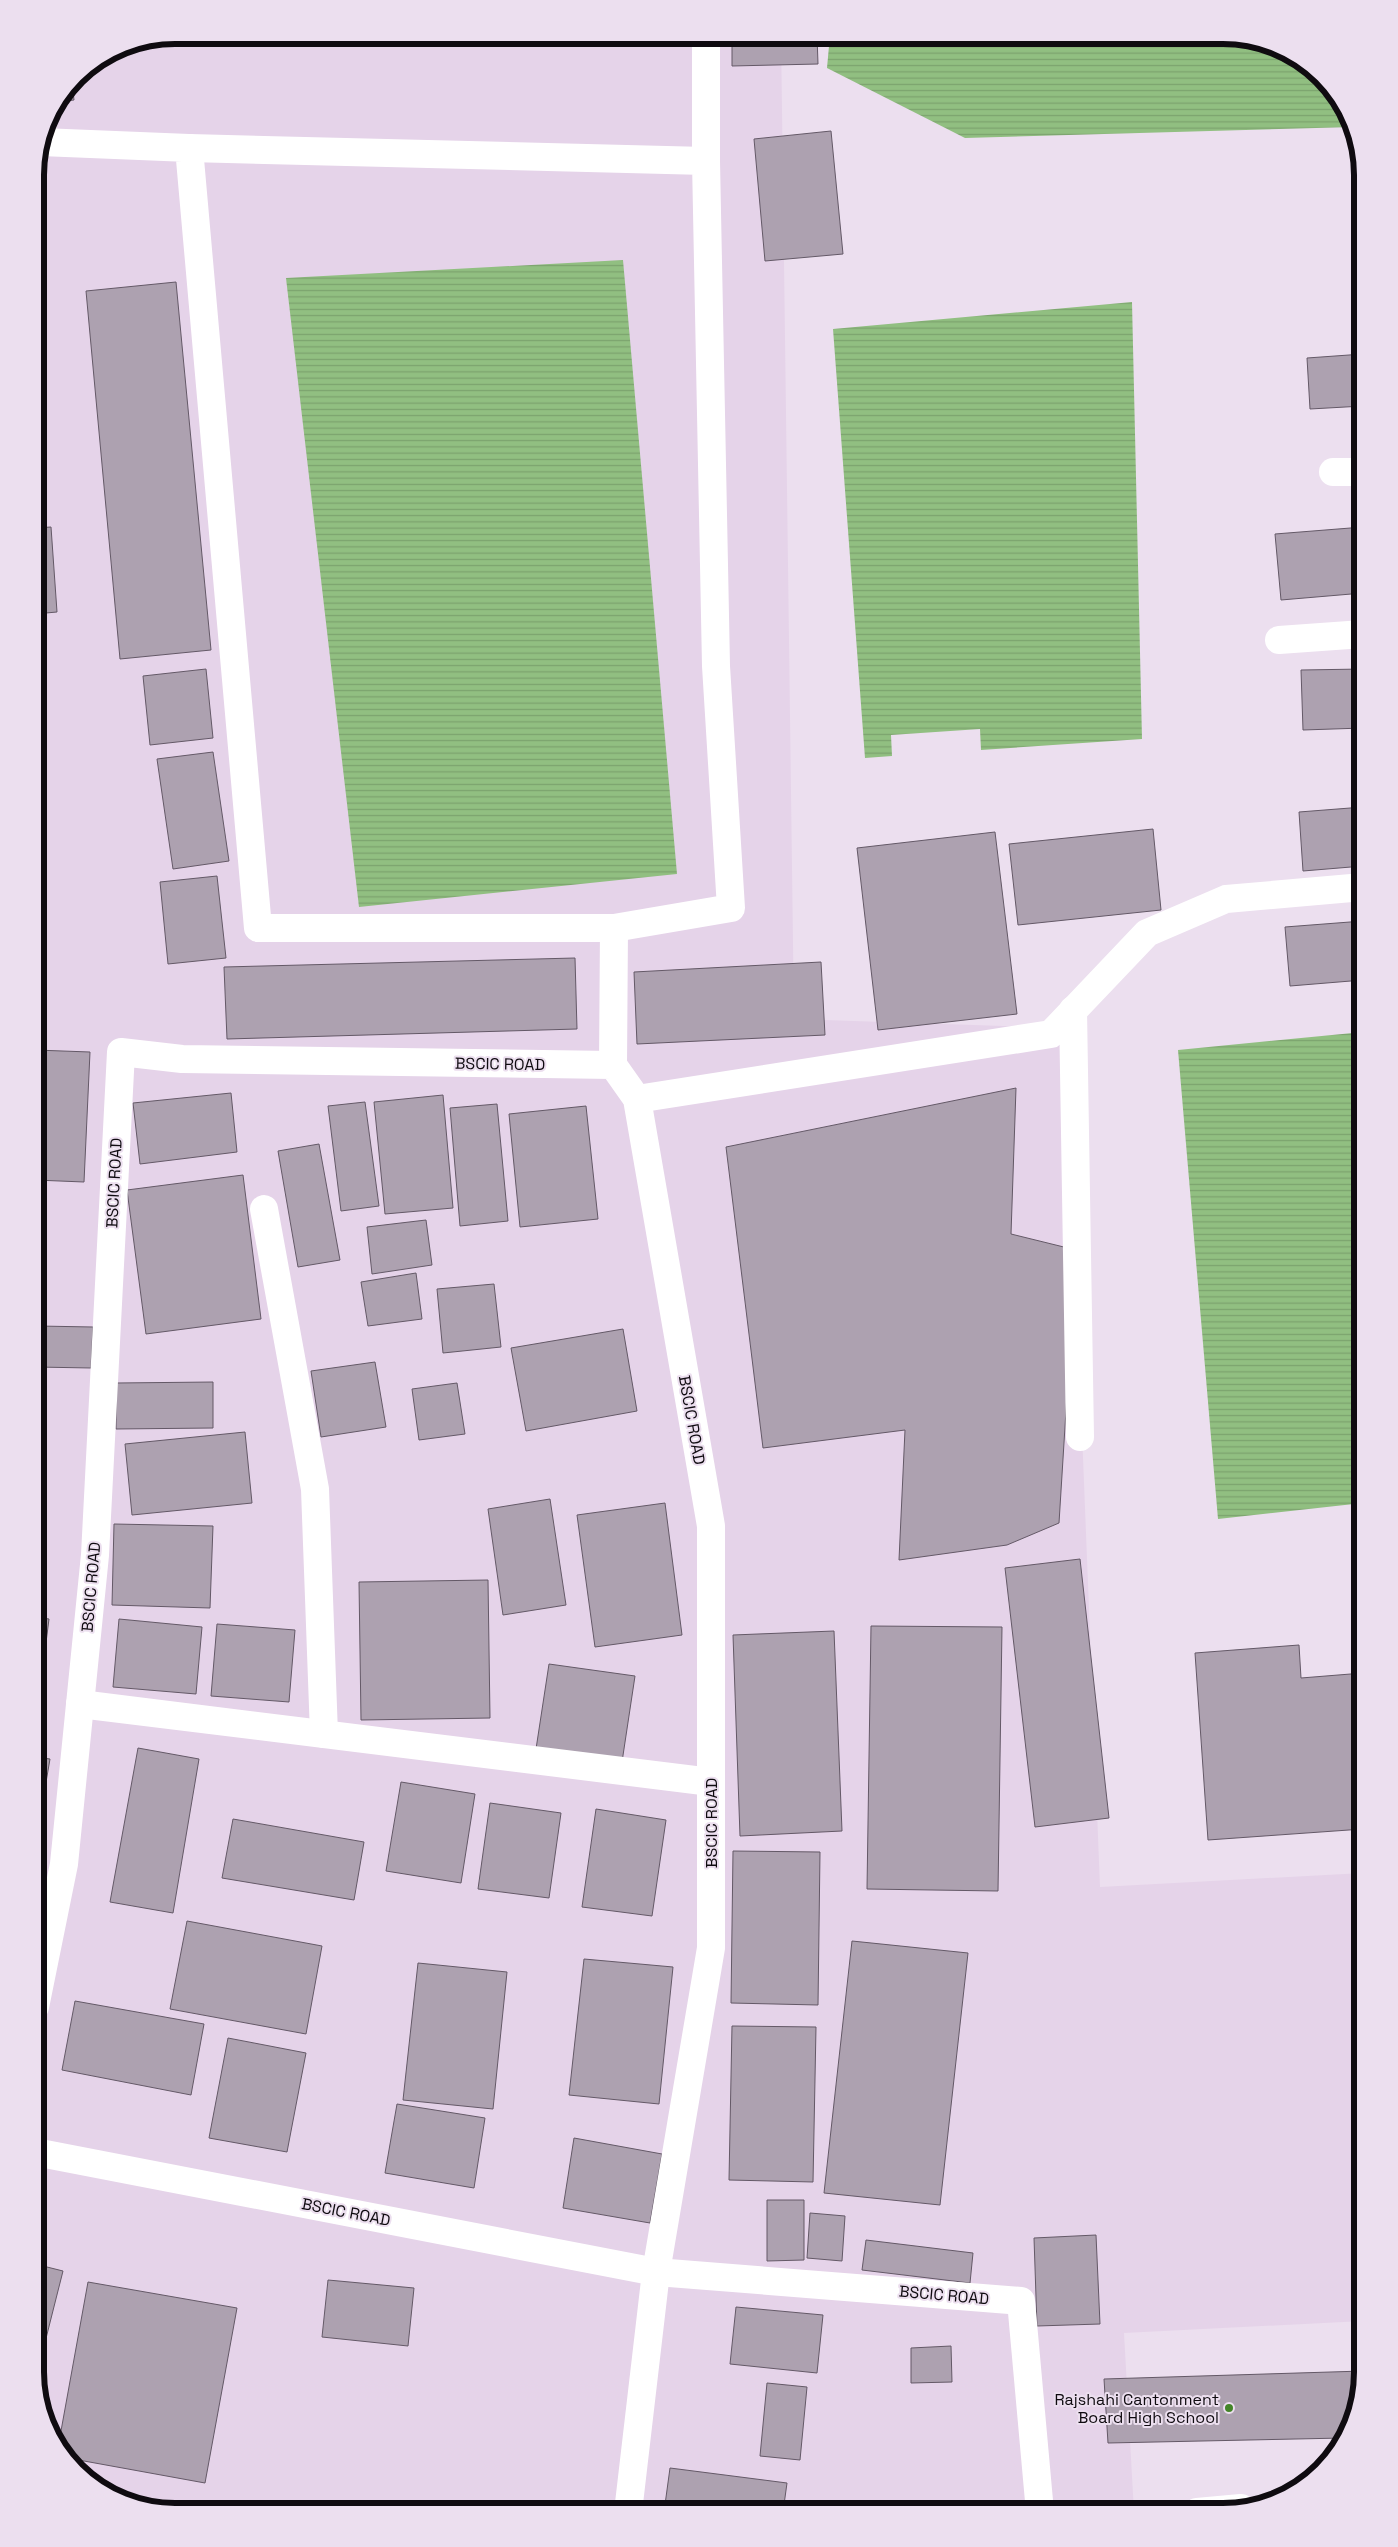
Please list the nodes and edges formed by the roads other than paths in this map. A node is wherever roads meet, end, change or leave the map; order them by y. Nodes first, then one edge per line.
1 (706, 44) edge
2 (48, 142) edge
3 (189, 148) junction
4 (706, 161) junction
5 (1333, 472) dead end
6 (1354, 472) edge
7 (1354, 635) edge
8 (1279, 640) dead end
9 (1354, 888) edge
10 (614, 928) junction
11 (1073, 1010) junction
12 (613, 1065) junction
13 (637, 1099) junction
14 (264, 1209) dead end
15 (1080, 1437) dead end
16 (80, 1704) junction
17 (324, 1734) junction
18 (711, 1782) junction
19 (44, 1962) edge
20 (44, 2154) edge
21 (656, 2272) junction
22 (629, 2503) edge
23 (1039, 2503) edge

1 - 4 street
2 - 3 street
3 - 4 street
3 - 10 street
4 - 10 street
5 - 6 street
7 - 8 street
9 - 11 street
10 - 12 street
11 - 13 street
11 - 15 street
12 - 13 street, BSCIC ROAD
12 - 16 street, BSCIC ROAD
13 - 18 street, BSCIC ROAD
14 - 17 street
16 - 17 street
16 - 19 street, BSCIC ROAD
17 - 18 street
18 - 21 street, BSCIC ROAD
20 - 21 street, BSCIC ROAD
21 - 22 street, BSCIC ROAD
21 - 23 street, BSCIC ROAD

